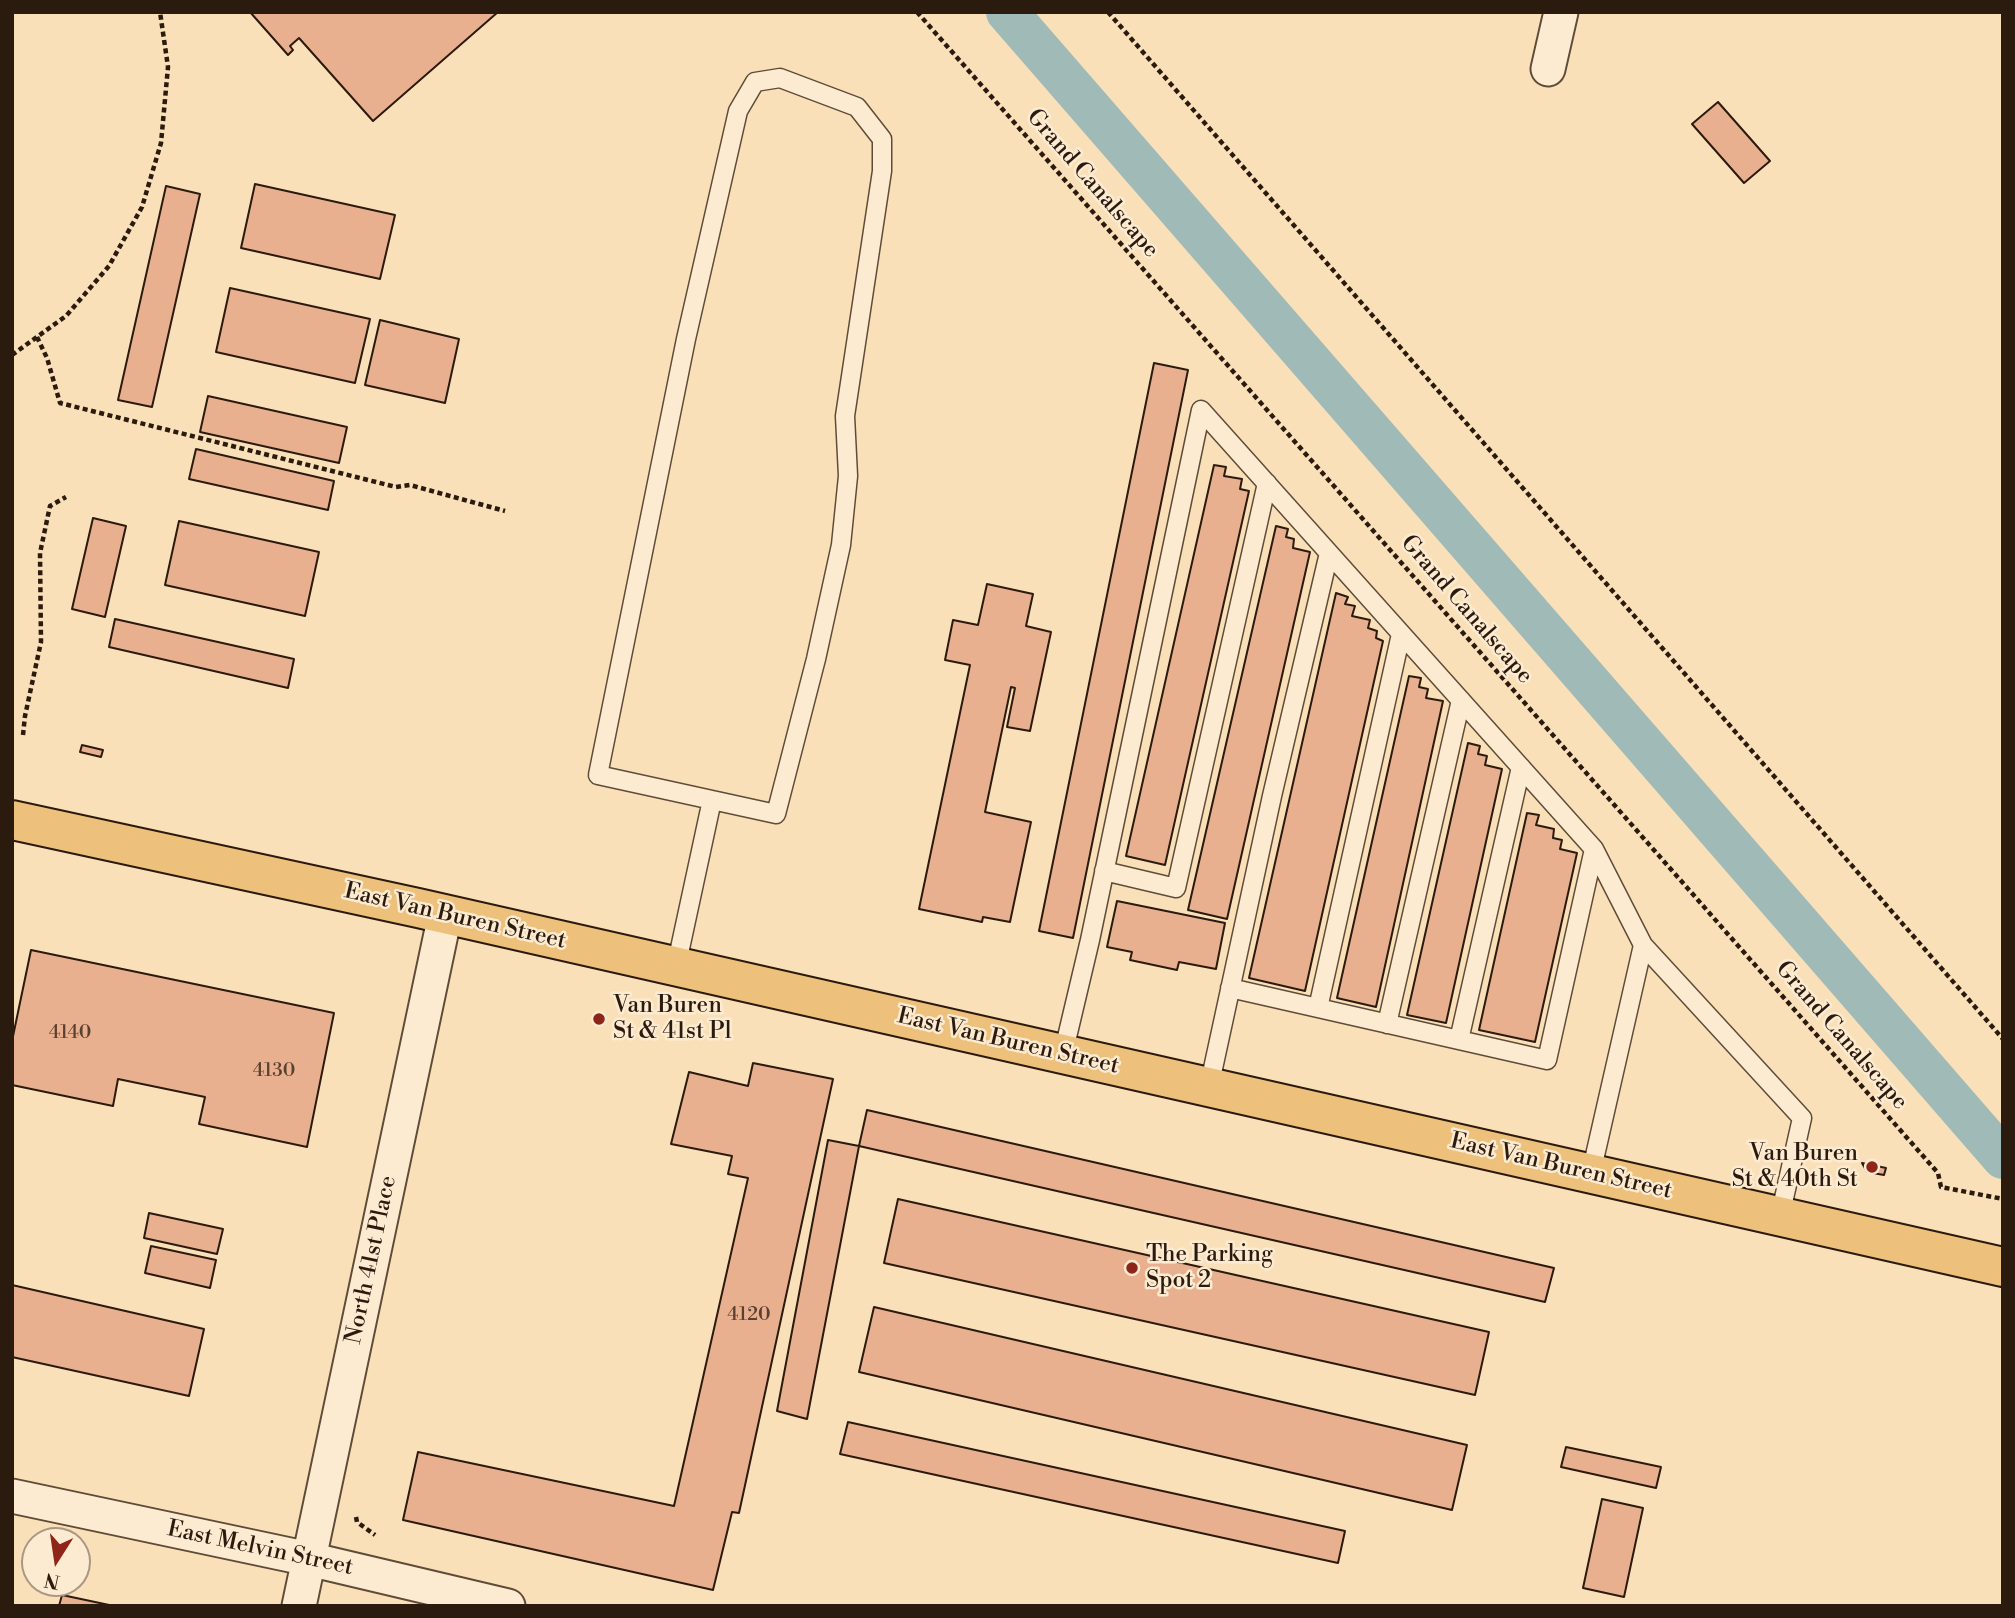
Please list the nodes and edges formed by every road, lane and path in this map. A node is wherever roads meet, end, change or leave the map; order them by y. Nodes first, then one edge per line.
1 (160, 12) edge
2 (917, 12) edge
3 (1108, 12) edge
4 (1561, 12) edge
5 (1548, 69) dead end
6 (37, 337) junction
7 (12, 355) edge
8 (1267, 483) junction
9 (66, 497) dead end
10 (505, 511) dead end
11 (1328, 553) junction
12 (1401, 634) junction
13 (1461, 700) junction
14 (23, 735) dead end
15 (1521, 767) junction
16 (712, 800) junction
17 (12, 820) edge
18 (1594, 849) junction
19 (1104, 871) junction
20 (445, 915) junction
21 (1643, 946) junction
22 (676, 967) junction
23 (1230, 988) junction
24 (1318, 1008) junction
25 (1387, 1024) junction
26 (2003, 1039) edge
27 (1459, 1040) junction
28 (1063, 1054) junction
29 (1209, 1087) junction
30 (1591, 1173) junction
31 (2003, 1199) edge
32 (1780, 1216) junction
33 (1991, 1264) edge
34 (12, 1496) edge
35 (309, 1559) junction
36 (299, 1606) edge
37 (508, 1606) edge

1 - 6 path
2 - 31 path, Grand Canalscape
3 - 26 path
4 - 5 street
6 - 7 path
6 - 10 path
8 - 11 lane
8 - 19 lane
8 - 19 lane
9 - 14 path
11 - 12 lane
11 - 23 lane
12 - 13 lane
12 - 24 lane
13 - 15 lane
13 - 25 lane
15 - 18 lane
15 - 27 lane
16 - 16 lane
16 - 22 lane
17 - 20 main road, East Van Buren Street
18 - 21 lane
18 - 27 lane
19 - 28 lane
20 - 22 main road, East Van Buren Street
20 - 35 street, North 41st Place
21 - 30 lane
21 - 32 lane
22 - 28 main road, East Van Buren Street
23 - 24 lane
23 - 29 lane
24 - 25 lane
25 - 27 lane
28 - 29 main road, East Van Buren Street
29 - 30 main road, East Van Buren Street
30 - 32 main road, East Van Buren Street
32 - 33 main road, East Van Buren Street
34 - 35 street, East Melvin Street
35 - 36 street, North 41st Place
35 - 37 street, East Melvin Street

